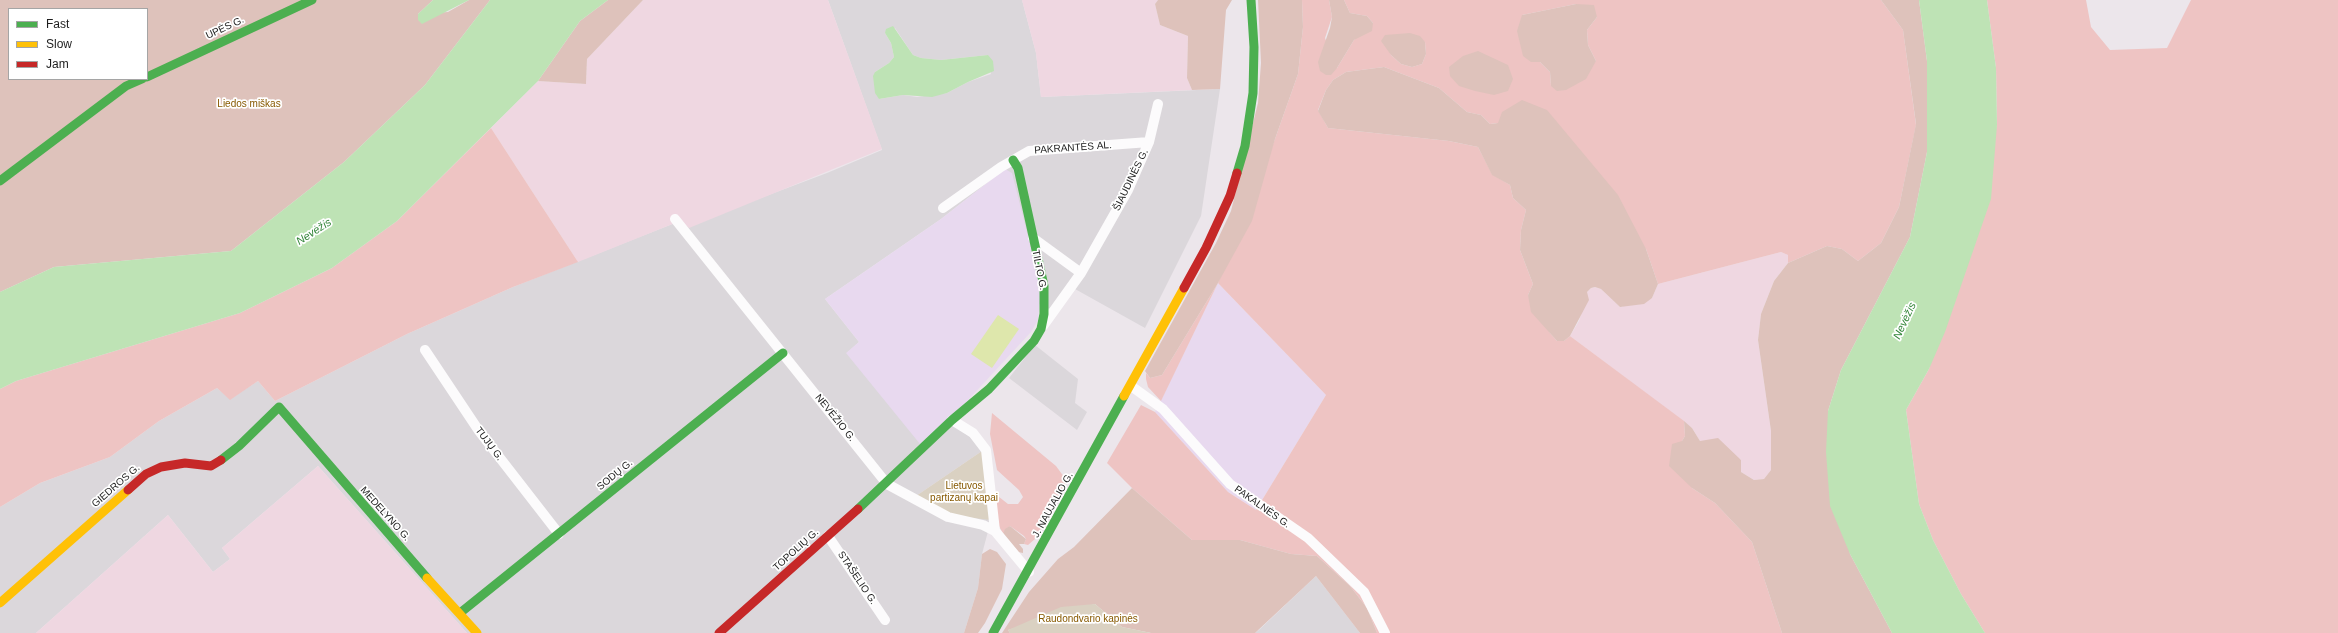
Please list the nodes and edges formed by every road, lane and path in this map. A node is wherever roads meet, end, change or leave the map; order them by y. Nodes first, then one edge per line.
1 (312, 0) edge
2 (1251, 0) edge
3 (148, 77) edge
4 (140, 80) edge
5 (1158, 104) dead end
6 (1149, 142) junction
7 (1013, 160) junction
8 (0, 181) edge
9 (943, 208) dead end
10 (675, 219) dead end
11 (1033, 238) junction
12 (1081, 273) junction
13 (1041, 329) junction
14 (425, 350) dead end
15 (783, 353) junction
16 (1131, 386) junction
17 (279, 407) joint
18 (952, 420) junction
19 (887, 484) junction
20 (995, 531) junction
21 (559, 534) junction
22 (828, 536) junction
23 (1029, 572) junction
24 (0, 603) edge
25 (460, 613) junction
26 (885, 620) dead end
27 (477, 633) edge
28 (720, 633) edge
29 (993, 633) edge
30 (1385, 633) edge

1 - 3 street, UPĖS G.
2 - 16 street, J. NAUJALIO G.
4 - 8 street
5 - 6 street, ŠIAUDINĖS G.
6 - 7 street, PAKRANTĖS AL.
6 - 12 street, ŠIAUDINĖS G.
7 - 9 street, PAKRANTĖS AL.
7 - 11 street, TILTO G.
10 - 15 street, NEVĖŽIO G.
11 - 12 street
11 - 13 street, TILTO G.
12 - 13 street, ŠIAUDINĖS G.
13 - 18 street, TILTO G.
14 - 21 street, TUJŲ G.
15 - 19 street, NEVĖŽIO G.
15 - 21 street, SODŲ G.
16 - 23 street, J. NAUJALIO G.
16 - 30 street, PAKALNĖS G.
17 - 24 street, GIEDROS G.
17 - 25 street, MEDELYNO G.
18 - 19 street, TILTO G.
18 - 20 street
19 - 20 street, NEVĖŽIO G.
19 - 22 street, TOPOLIŲ G.
20 - 23 street, NEVĖŽIO G.
21 - 25 street, SODŲ G.
22 - 26 street, STAŠELIO G.
22 - 28 street, TOPOLIŲ G.
23 - 29 street, J. NAUJALIO G.
25 - 27 street, MEDELYNO G.

